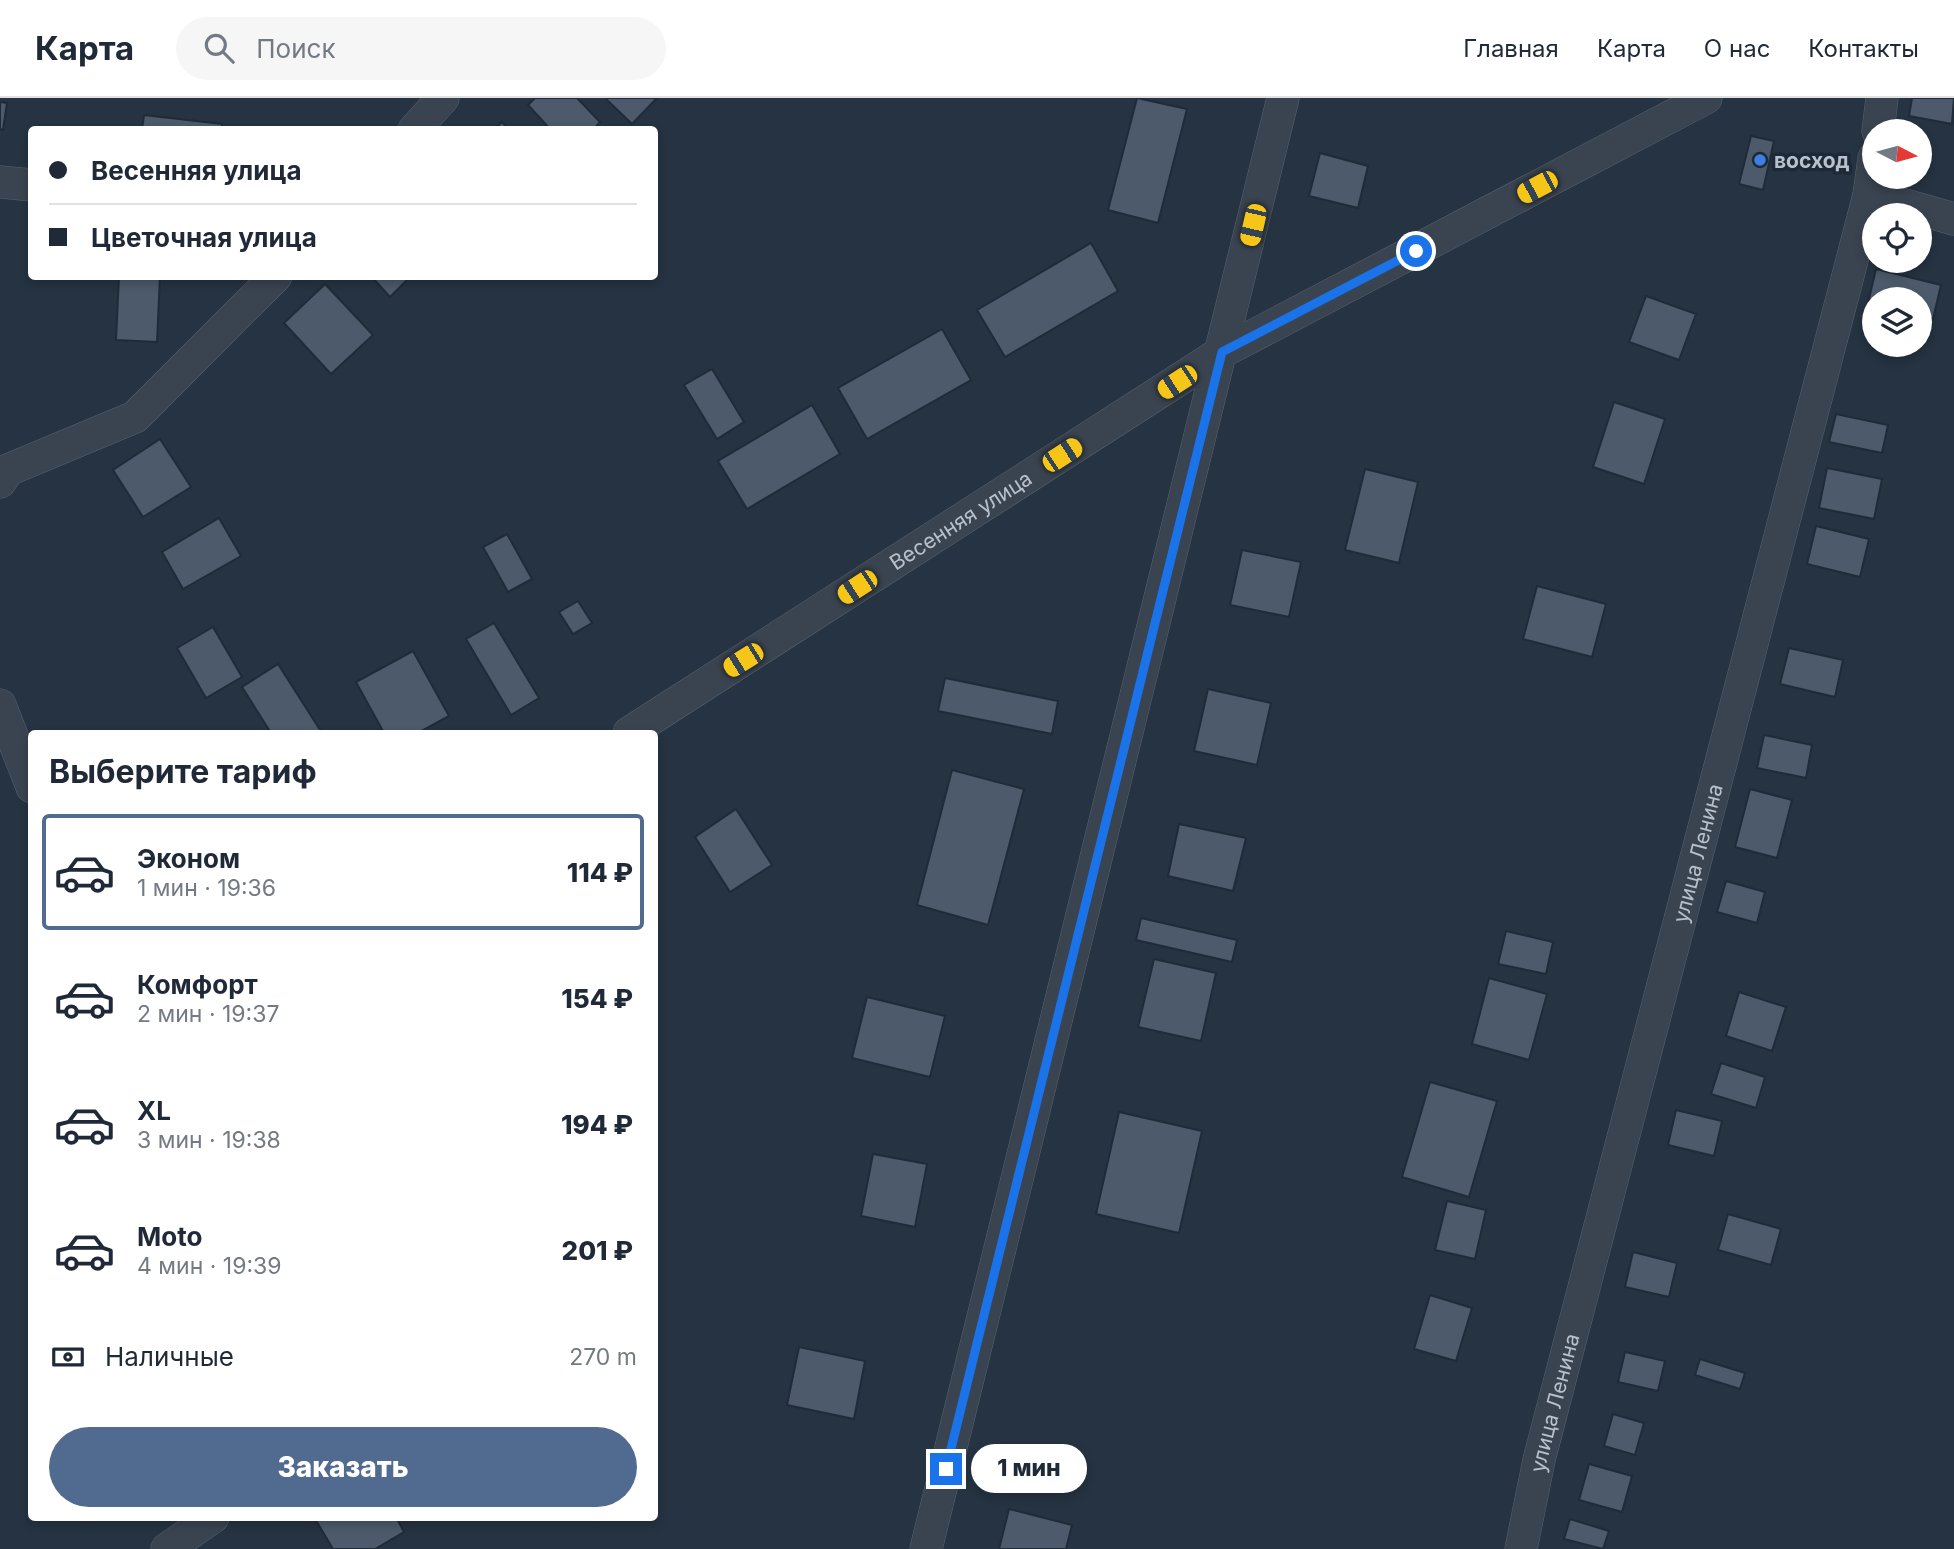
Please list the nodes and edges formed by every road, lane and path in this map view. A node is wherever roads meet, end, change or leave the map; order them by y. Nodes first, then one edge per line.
1 (443, 98) edge
2 (1283, 98) edge
3 (1706, 98) edge
4 (1882, 98) edge
5 (1879, 119) edge
6 (418, 126) edge
7 (0, 182) edge
8 (28, 185) edge
9 (1870, 189) edge
10 (1869, 195) junction
11 (1954, 219) edge
12 (272, 280) edge
13 (1222, 352) junction
14 (0, 482) edge
15 (0, 705) edge
16 (634, 730) edge
17 (28, 777) edge
18 (207, 1521) edge
19 (167, 1549) edge
20 (926, 1549) edge
21 (1521, 1549) edge

1 - 6 street
2 - 13 street
3 - 13 street, Весенняя улица
4 - 5 street
7 - 8 street
9 - 10 street, улица Ленина
10 - 11 street
10 - 21 street, улица Ленина
12 - 14 street
13 - 16 street, Весенняя улица
13 - 20 street
15 - 17 street
18 - 19 street

